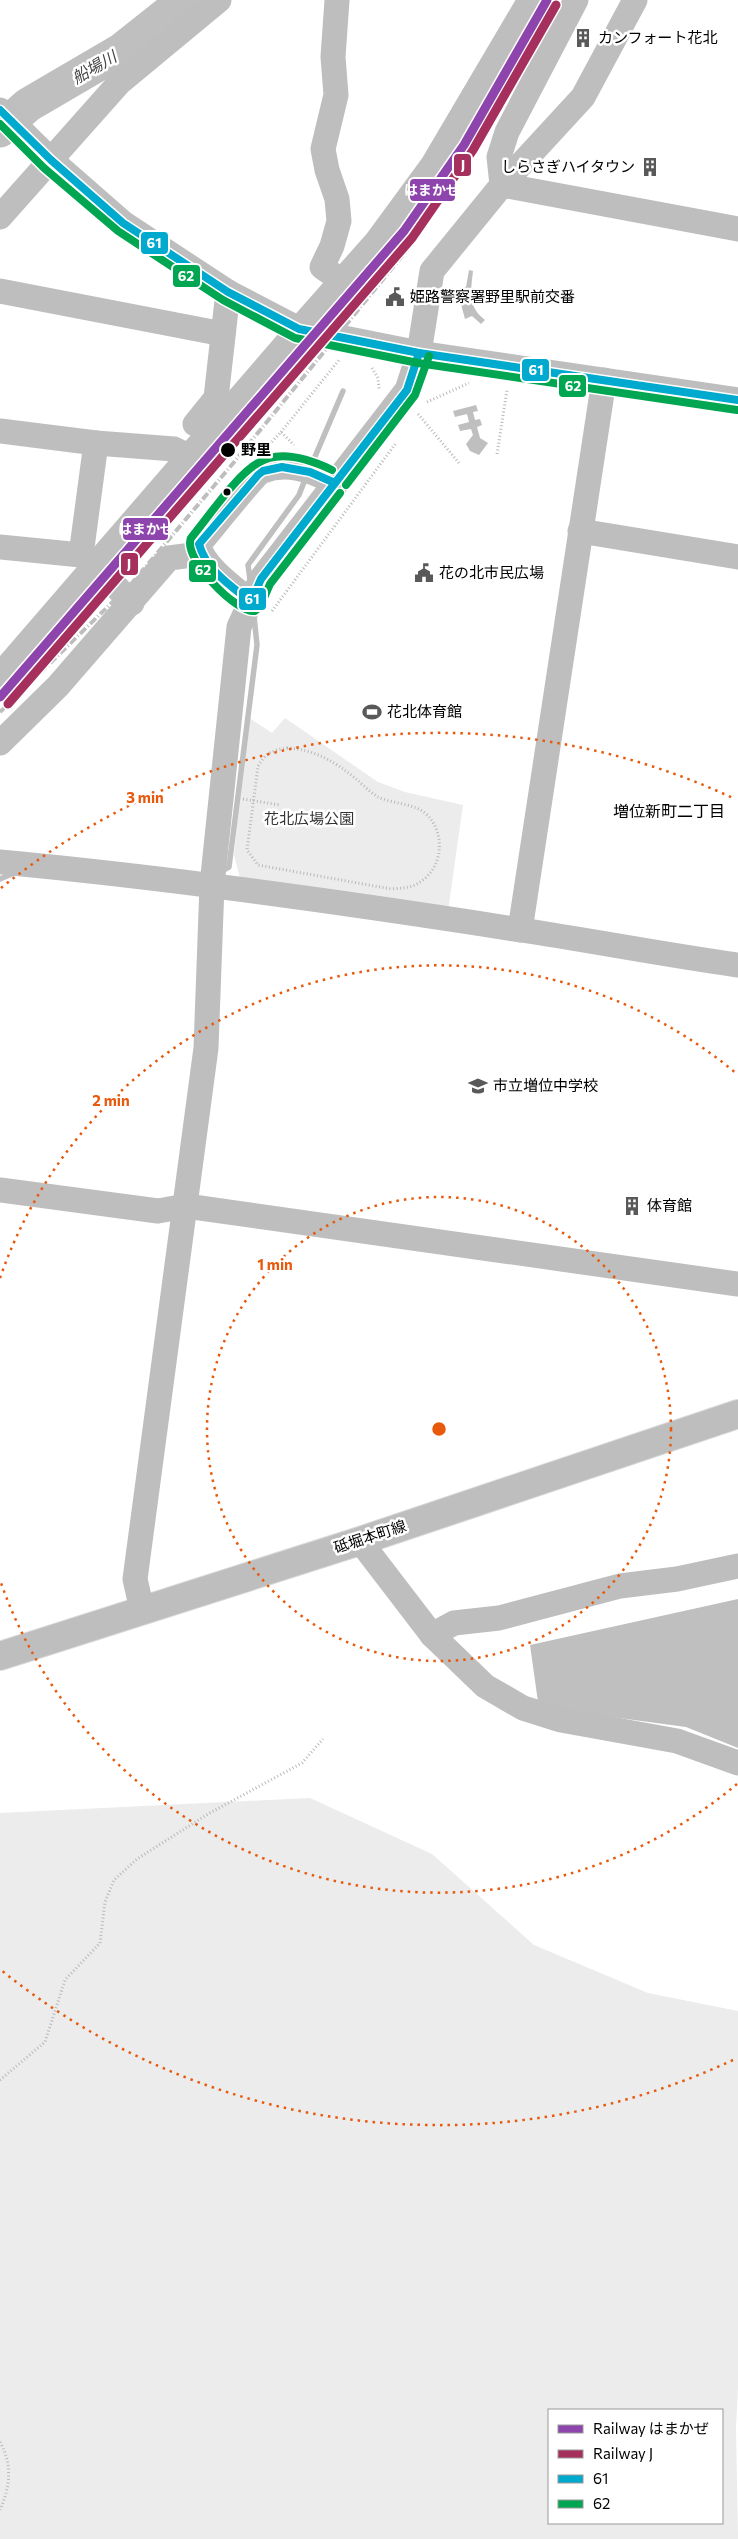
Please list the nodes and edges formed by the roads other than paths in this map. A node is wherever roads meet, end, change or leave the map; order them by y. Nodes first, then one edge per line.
1 (219, 0) edge
2 (337, 0) edge
3 (530, 0) edge
4 (576, 0) edge
5 (635, 0) edge
6 (0, 110) edge
7 (51, 160) junction
8 (502, 186) junction
9 (0, 217) edge
10 (738, 229) edge
11 (342, 281) junction
12 (0, 290) edge
13 (228, 292) junction
14 (299, 328) junction
15 (223, 334) junction
16 (419, 353) junction
17 (604, 380) junction
18 (738, 400) edge
19 (0, 431) edge
20 (96, 443) junction
21 (182, 453) junction
22 (336, 484) junction
23 (580, 530) junction
24 (0, 547) edge
25 (200, 554) junction
26 (738, 557) edge
27 (88, 560) junction
28 (132, 603) junction
29 (261, 607) junction
30 (0, 675) edge
31 (0, 743) edge
32 (0, 862) edge
33 (212, 885) junction
34 (520, 930) junction
35 (738, 965) edge
36 (0, 1190) edge
37 (186, 1206) junction
38 (738, 1284) edge
39 (738, 1414) edge
40 (360, 1541) junction
41 (738, 1566) edge
42 (142, 1610) junction
43 (432, 1636) junction
44 (0, 1656) edge
45 (738, 1762) edge

1 - 7 street
2 - 11 street
3 - 11 street
4 - 8 street
5 - 8 street
6 - 7 street
7 - 9 street
7 - 13 street
8 - 10 street
8 - 16 street
11 - 14 street
12 - 15 street
13 - 14 street
13 - 15 street
14 - 16 street
14 - 21 street
15 - 21 street
16 - 17 street
16 - 22 street
17 - 18 street
17 - 23 street
19 - 20 street
20 - 21 street
20 - 27 street
21 - 27 street
22 - 25 street
22 - 29 street
23 - 26 street
23 - 34 street
24 - 27 street
25 - 28 street
25 - 29 street
27 - 28 street
27 - 30 street
28 - 31 street
29 - 33 street
32 - 33 street
33 - 34 street
33 - 37 street
34 - 35 street
36 - 37 street
37 - 38 street
37 - 42 street
39 - 40 main road, 砥堀本町線
40 - 42 main road, 砥堀本町線
40 - 43 street
41 - 43 street
42 - 44 main road, 砥堀本町線
43 - 45 street

